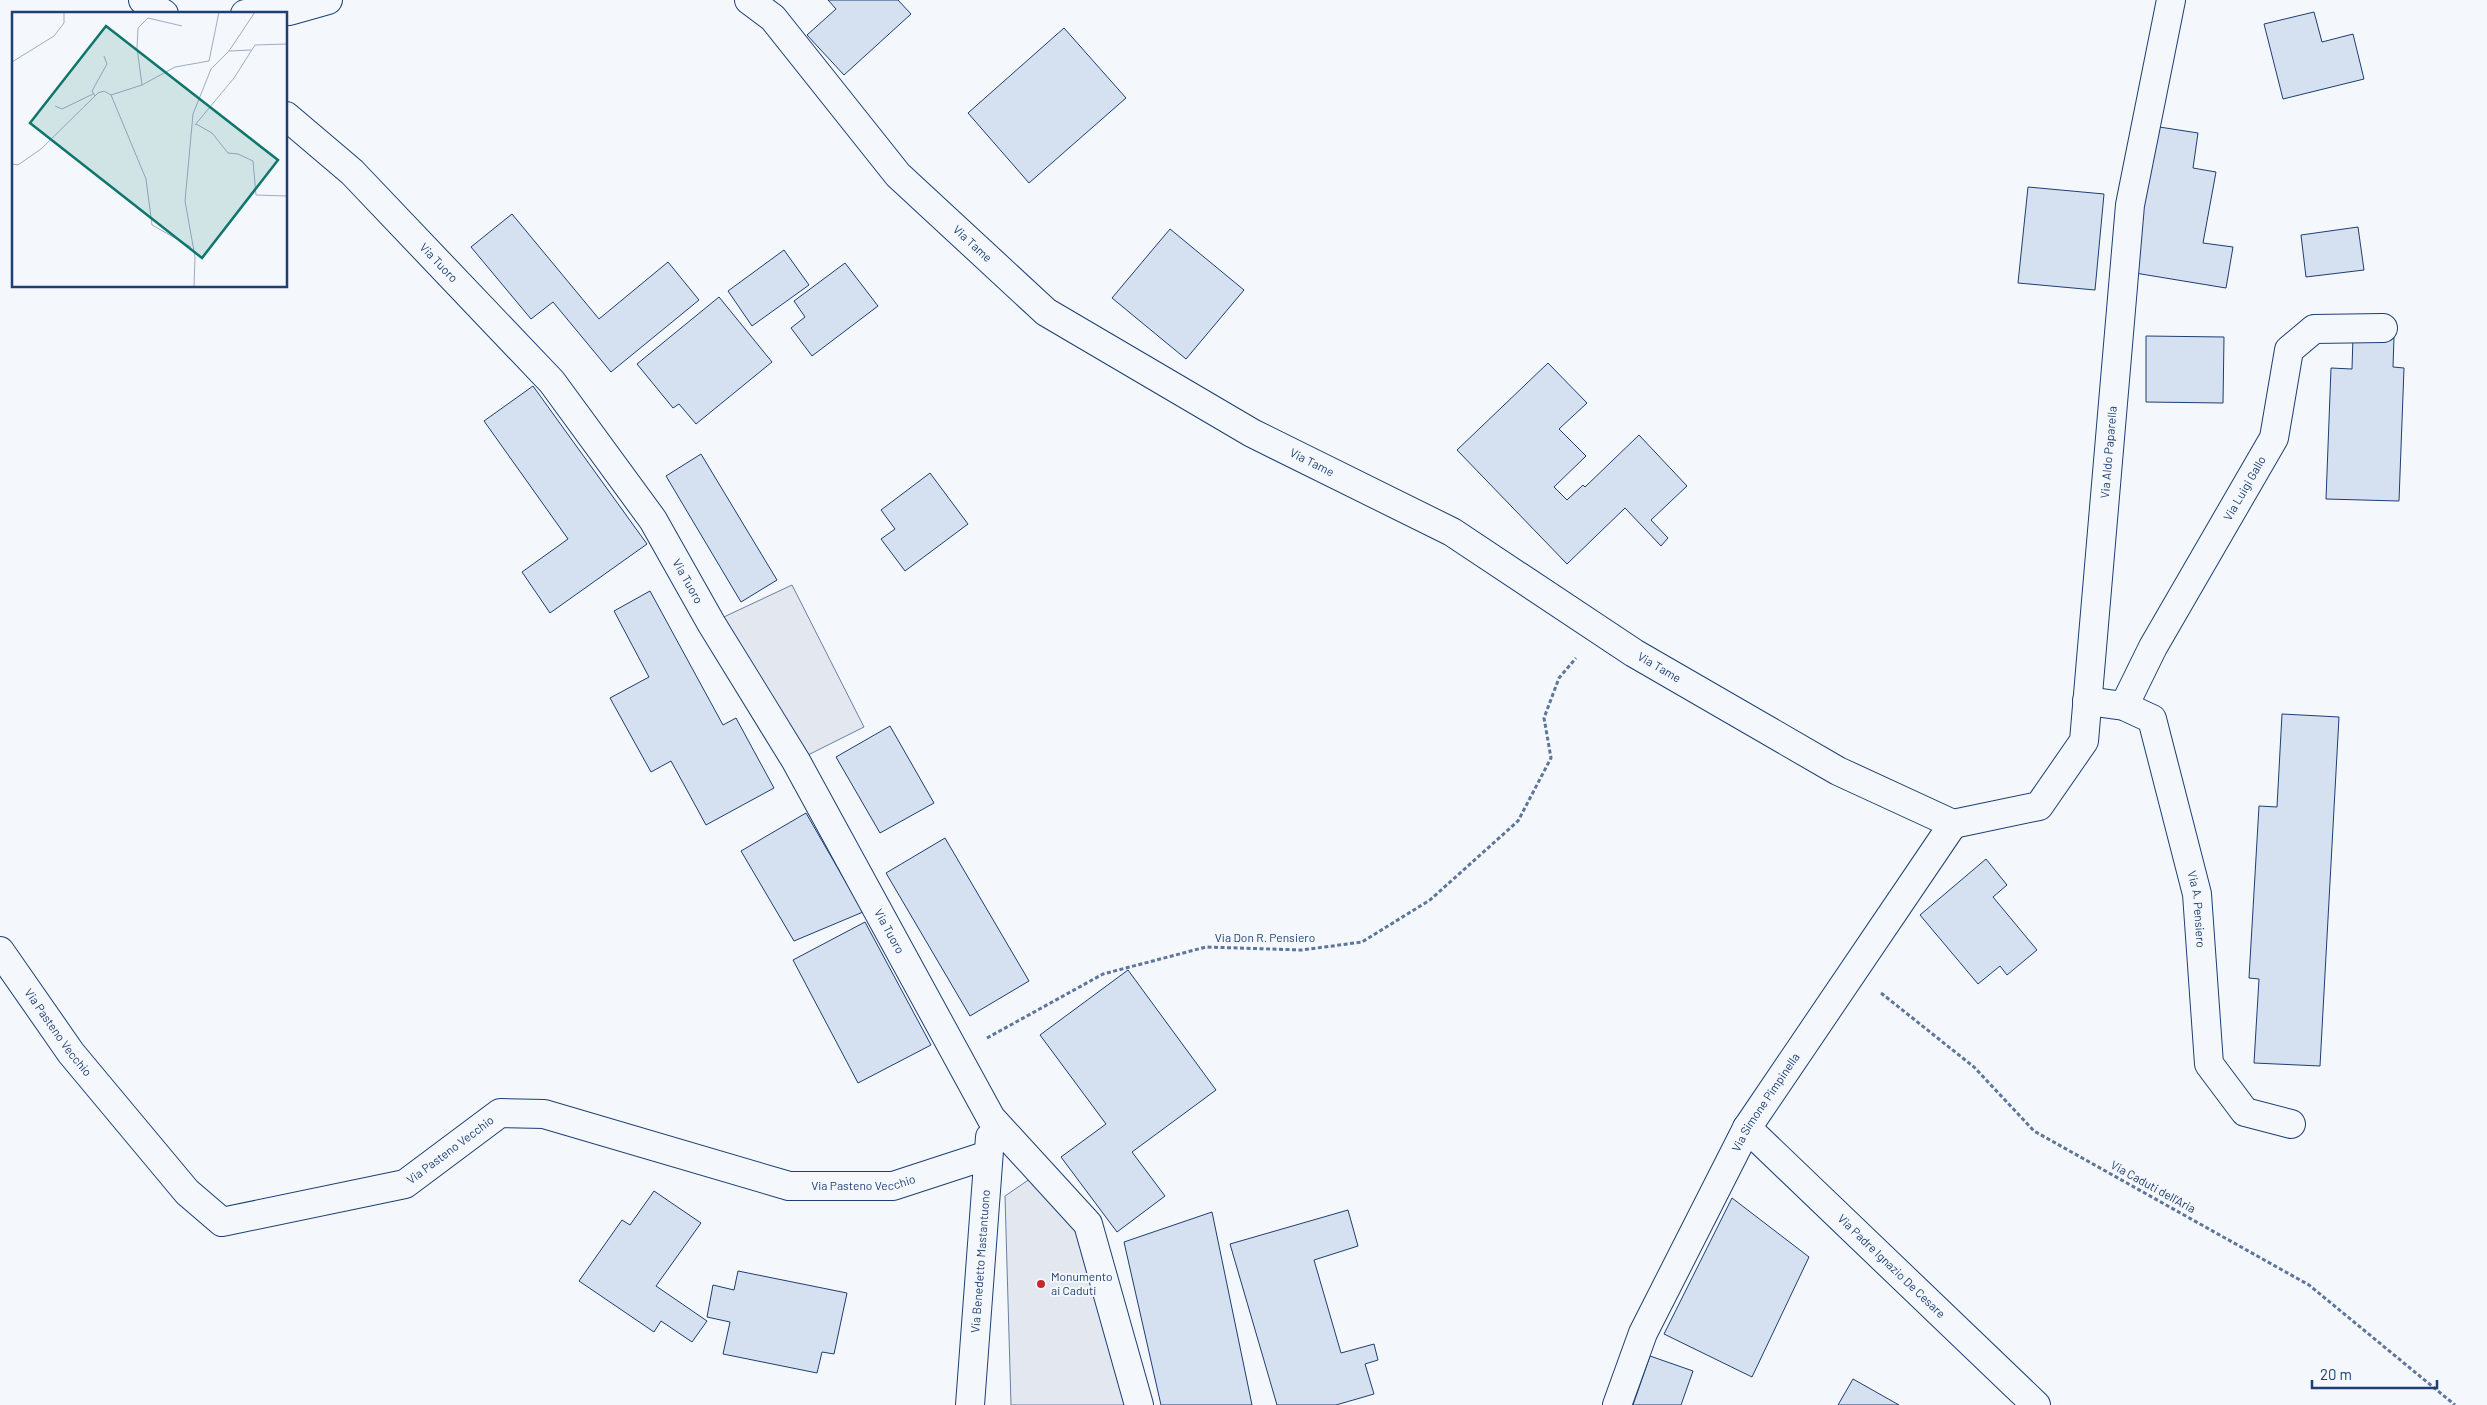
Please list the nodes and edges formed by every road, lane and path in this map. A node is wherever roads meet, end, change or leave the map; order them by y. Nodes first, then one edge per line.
1 (143, 0) edge
2 (328, 0) edge
3 (749, 0) edge
4 (2171, 0) edge
5 (161, 12) edge
6 (274, 12) edge
7 (288, 118) edge
8 (2382, 328) dead end
9 (1600, 630) junction
10 (2087, 701) junction
11 (2124, 706) junction
12 (1953, 824) junction
13 (0, 951) edge
14 (1853, 970) junction
15 (956, 1055) junction
16 (991, 1118) junction
17 (2291, 1124) dead end
18 (1747, 1128) junction
19 (988, 1155) junction
20 (970, 1405) edge
21 (1139, 1405) edge
22 (1617, 1405) edge
23 (2036, 1405) edge
24 (2455, 1405) edge

1 - 5 street
2 - 6 street
3 - 9 street, Via Tame
4 - 10 street, Via Aldo Paparella
7 - 15 street, Via Tuoro
8 - 11 street, Via Luigi Gallo
9 - 12 street, Via Tame
9 - 15 path, Via Don R. Pensiero
10 - 11 street, Via A. Pensiero
10 - 12 street, Via Aldo Paparella
11 - 17 street, Via A. Pensiero
12 - 14 street, Via Simone Pimpinella
13 - 19 street, Via Pasteno Vecchio
14 - 18 street, Via Simone Pimpinella
14 - 24 path, Via Caduti dell'Aria
15 - 16 street, Via Tuoro
16 - 19 street, Via Benedetto Mastantuono
16 - 21 street, Via Tuoro
18 - 22 street, Via Simone Pimpinella
18 - 23 street, Via Padre Ignazio De Cesare
19 - 20 street, Via Benedetto Mastantuono

